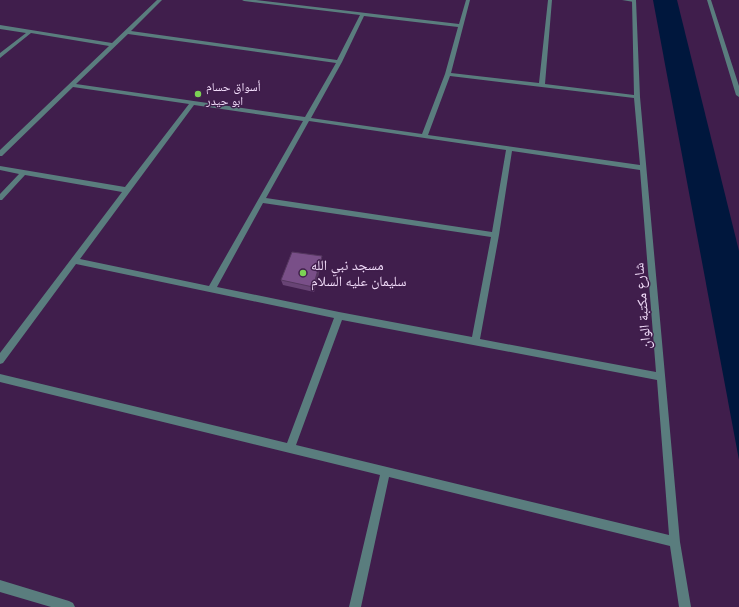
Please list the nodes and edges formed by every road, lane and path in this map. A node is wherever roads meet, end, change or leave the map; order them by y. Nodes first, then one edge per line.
1 (158, 0) edge
2 (244, 0) edge
3 (300, 0) edge
4 (468, 0) edge
5 (550, 0) edge
6 (624, 0) edge
7 (709, 0) edge
8 (296, 6) junction
9 (363, 14) junction
10 (460, 26) junction
11 (0, 27) edge
12 (30, 32) junction
13 (127, 32) junction
14 (113, 45) junction
15 (0, 56) edge
16 (339, 62) junction
17 (448, 74) junction
18 (72, 85) junction
19 (542, 86) junction
20 (739, 96) edge
21 (637, 97) junction
22 (192, 102) junction
23 (307, 119) junction
24 (424, 136) junction
25 (509, 148) junction
26 (0, 154) edge
27 (0, 168) edge
28 (643, 168) junction
29 (24, 172) junction
30 (127, 190) junction
31 (0, 198) edge
32 (262, 200) junction
33 (495, 236) junction
34 (74, 261) junction
35 (211, 290) junction
36 (339, 316) junction
37 (475, 342) junction
38 (0, 360) edge
39 (661, 377) junction
40 (0, 378) edge
41 (290, 448) junction
42 (386, 471) junction
43 (675, 542) junction
44 (0, 586) edge
45 (68, 607) edge
46 (355, 607) edge
47 (685, 607) edge

1 - 13 street
2 - 8 street
3 - 8 street
4 - 10 street
5 - 19 street
6 - 21 street, شارع مكتبة الوان
7 - 20 street
8 - 9 street
9 - 10 street
9 - 16 street
10 - 17 street
11 - 12 street
12 - 14 street
12 - 15 street
13 - 14 street
13 - 16 street
14 - 18 street
16 - 23 street
17 - 19 street
17 - 24 street
18 - 22 street
18 - 26 street
19 - 21 street
21 - 28 street, شارع مكتبة الوان
22 - 23 street
22 - 30 street
23 - 24 street
23 - 32 street
24 - 25 street
25 - 28 street
25 - 33 street
27 - 29 street
28 - 39 street, شارع مكتبة الوان
29 - 30 street
29 - 31 street
30 - 34 street
32 - 33 street
32 - 35 street
33 - 37 street
34 - 35 street
34 - 38 street
35 - 36 street
36 - 37 street
36 - 41 street
37 - 39 street
39 - 43 street, شارع مكتبة الوان
40 - 41 street
41 - 42 street
42 - 43 street
42 - 46 street
43 - 47 street, شارع مكتبة الوان
44 - 45 street

